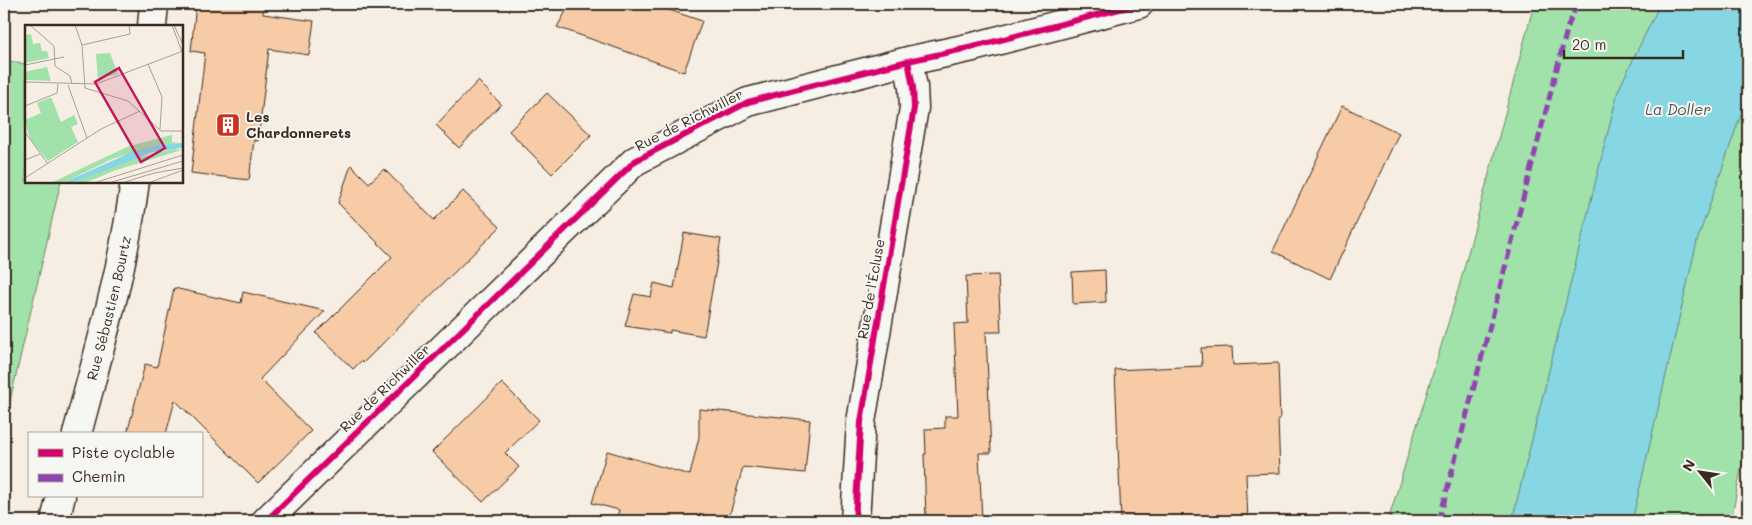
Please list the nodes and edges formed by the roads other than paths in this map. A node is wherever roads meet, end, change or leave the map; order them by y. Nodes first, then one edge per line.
1 (154, 4) edge
2 (1139, 4) edge
3 (152, 25) edge
4 (908, 61) junction
5 (135, 182) edge
6 (79, 432) edge
7 (61, 498) edge
8 (55, 521) edge
9 (266, 521) edge
10 (855, 521) edge

1 - 3 street
2 - 4 street, Rue de Richwiller
4 - 9 street, Rue de Richwiller
4 - 10 street, Rue de l'Écluse
5 - 6 street, Rue Sébastien Bourtz
7 - 8 street

